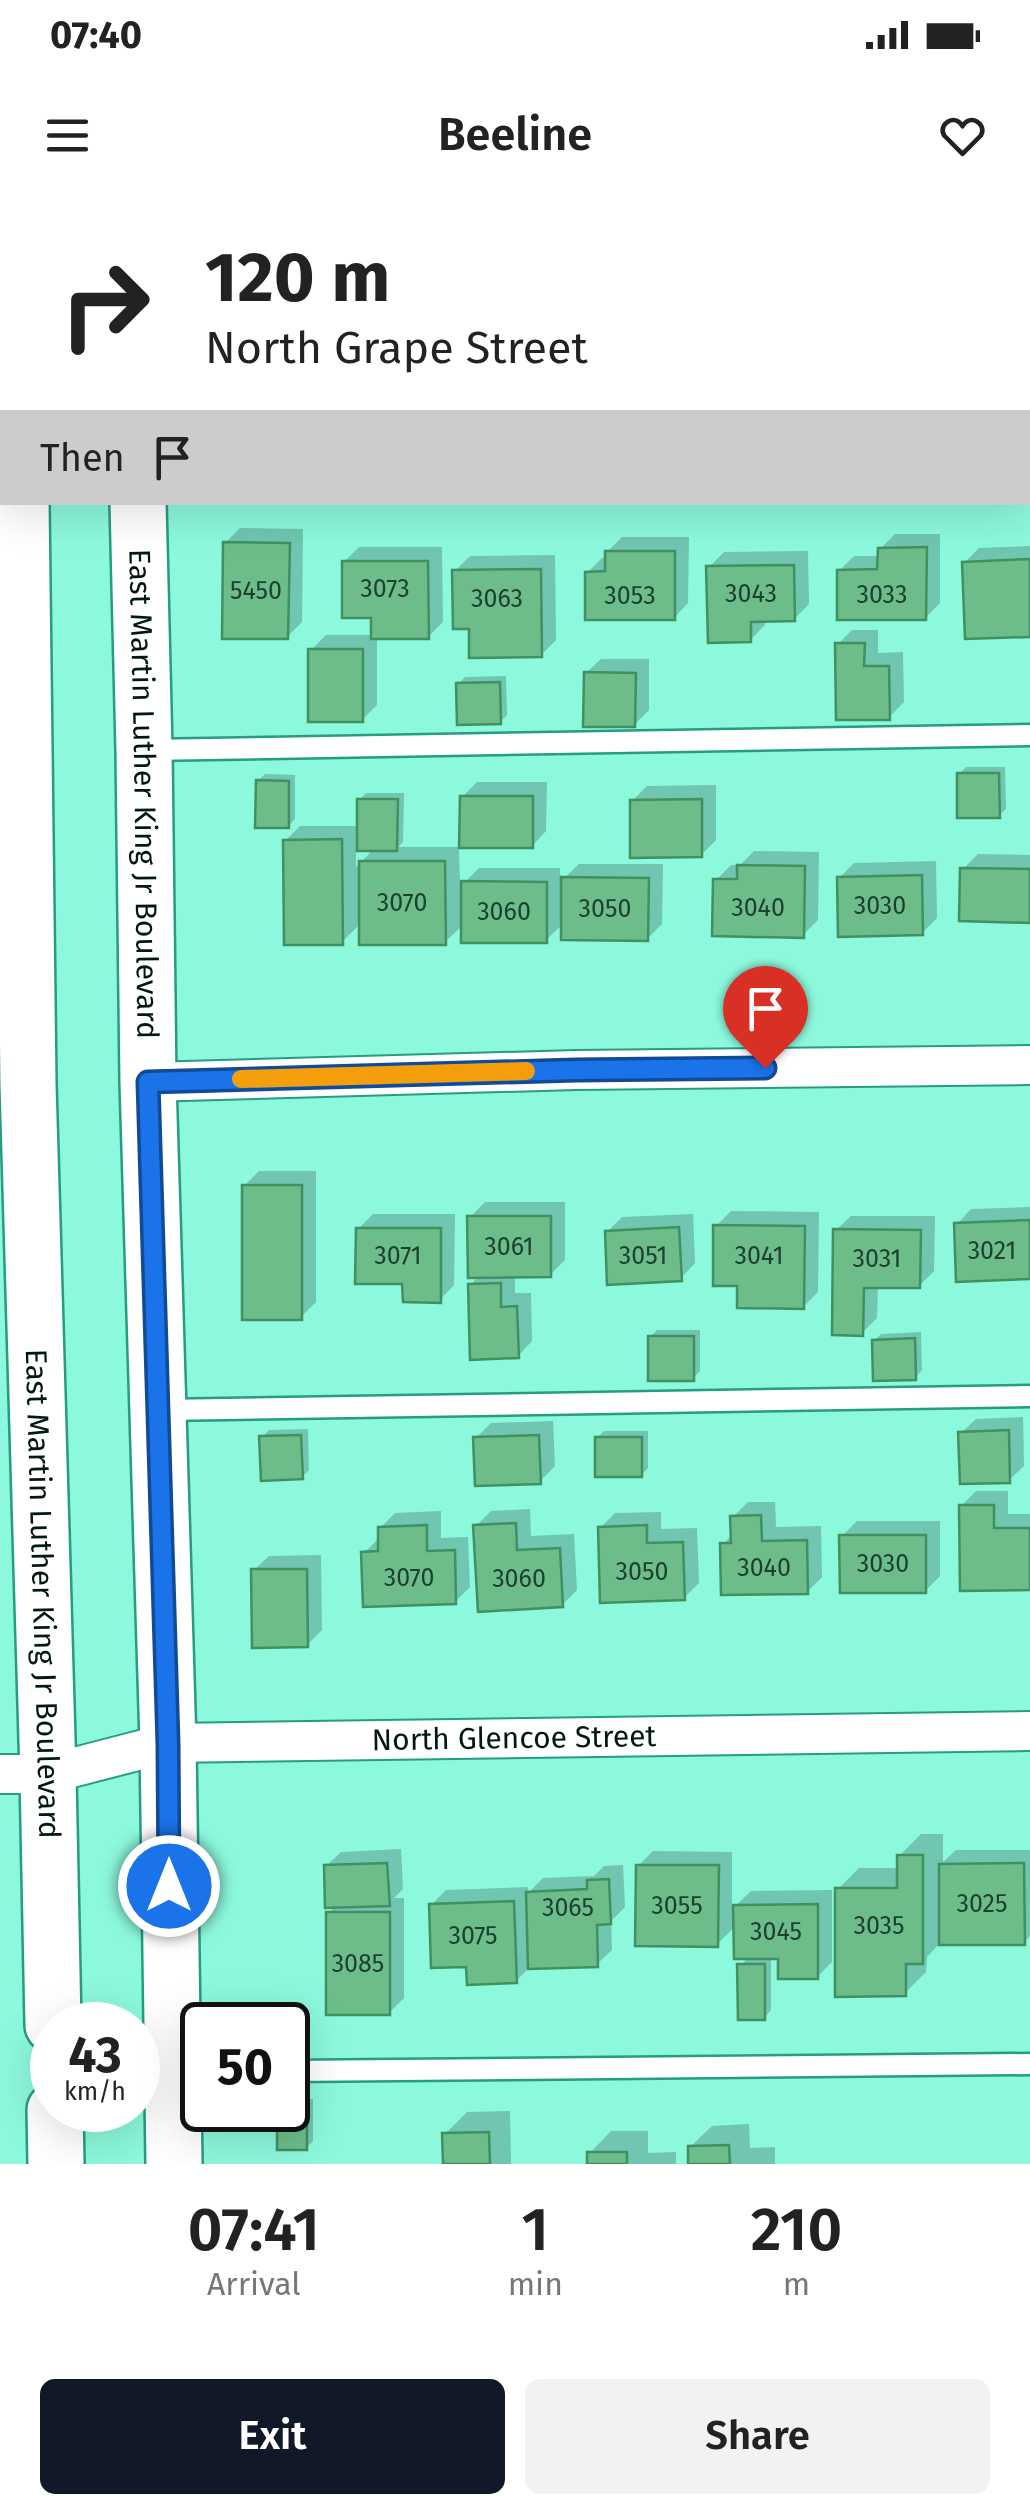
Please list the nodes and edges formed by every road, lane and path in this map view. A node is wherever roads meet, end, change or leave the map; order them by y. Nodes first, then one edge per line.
1 (21, 505) edge
2 (138, 505) edge
3 (1030, 735) edge
4 (144, 750) junction
5 (12, 752) edge
6 (1030, 1065) edge
7 (148, 1082) junction
8 (1030, 1396) edge
9 (156, 1410) junction
10 (1030, 1731) edge
11 (168, 1744) junction
12 (24, 1774) edge
13 (50, 2002) edge
14 (1030, 2064) edge
15 (310, 2072) edge
16 (55, 2132) edge
17 (56, 2164) edge
18 (174, 2164) edge

1 - 5 main road, East Martin Luther King Jr Boulevard
2 - 4 main road, East Martin Luther King Jr Boulevard
3 - 4 lane
4 - 7 main road, East Martin Luther King Jr Boulevard
5 - 12 main road, East Martin Luther King Jr Boulevard
6 - 7 street
7 - 9 main road, East Martin Luther King Jr Boulevard
8 - 9 lane
9 - 11 main road, East Martin Luther King Jr Boulevard
10 - 11 street, North Glencoe Street
11 - 12 street, North Glencoe Street
11 - 18 main road, East Martin Luther King Jr Boulevard
12 - 13 main road, East Martin Luther King Jr Boulevard
14 - 15 lane
16 - 17 main road

